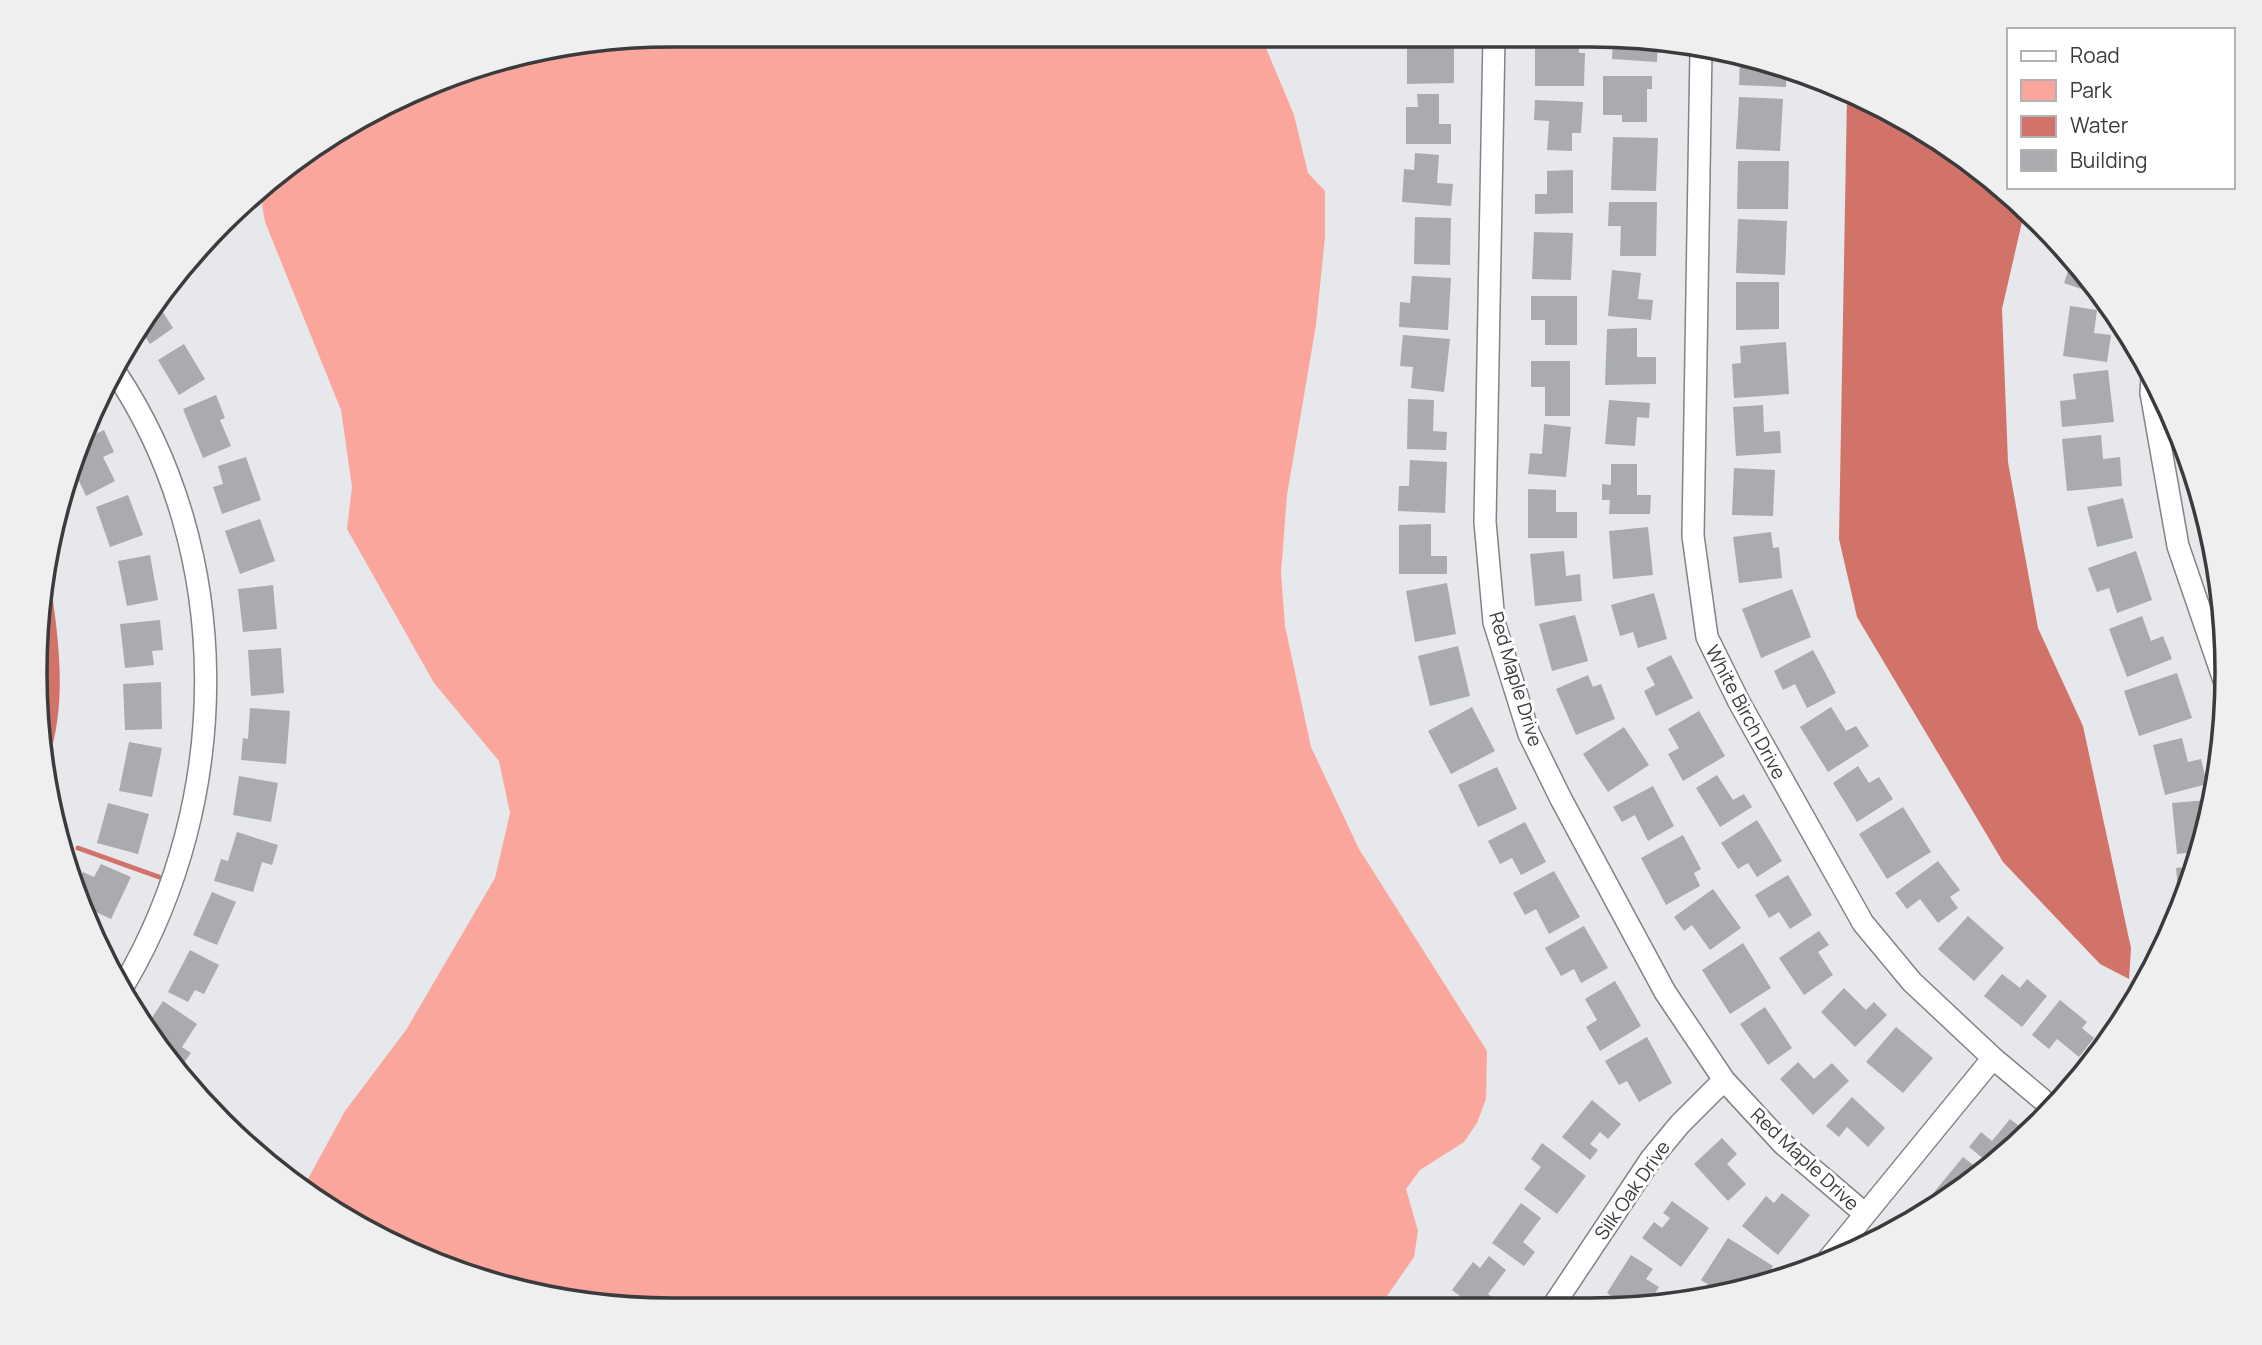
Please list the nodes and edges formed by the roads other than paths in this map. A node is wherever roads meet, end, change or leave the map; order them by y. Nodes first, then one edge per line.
1 (1494, 47) edge
2 (1701, 57) edge
3 (121, 380) edge
4 (2152, 401) edge
5 (2214, 651) edge
6 (127, 978) edge
7 (1993, 1058) junction
8 (1724, 1080) junction
9 (2045, 1101) edge
10 (1864, 1213) junction
11 (1839, 1245) edge
12 (1558, 1298) edge

1 - 8 street, Red Maple Drive
2 - 7 street, White Birch Drive
3 - 6 street
4 - 5 street
7 - 9 street, White Birch Drive
7 - 10 street
8 - 10 street, Red Maple Drive
8 - 12 street, Silk Oak Drive
10 - 11 street

